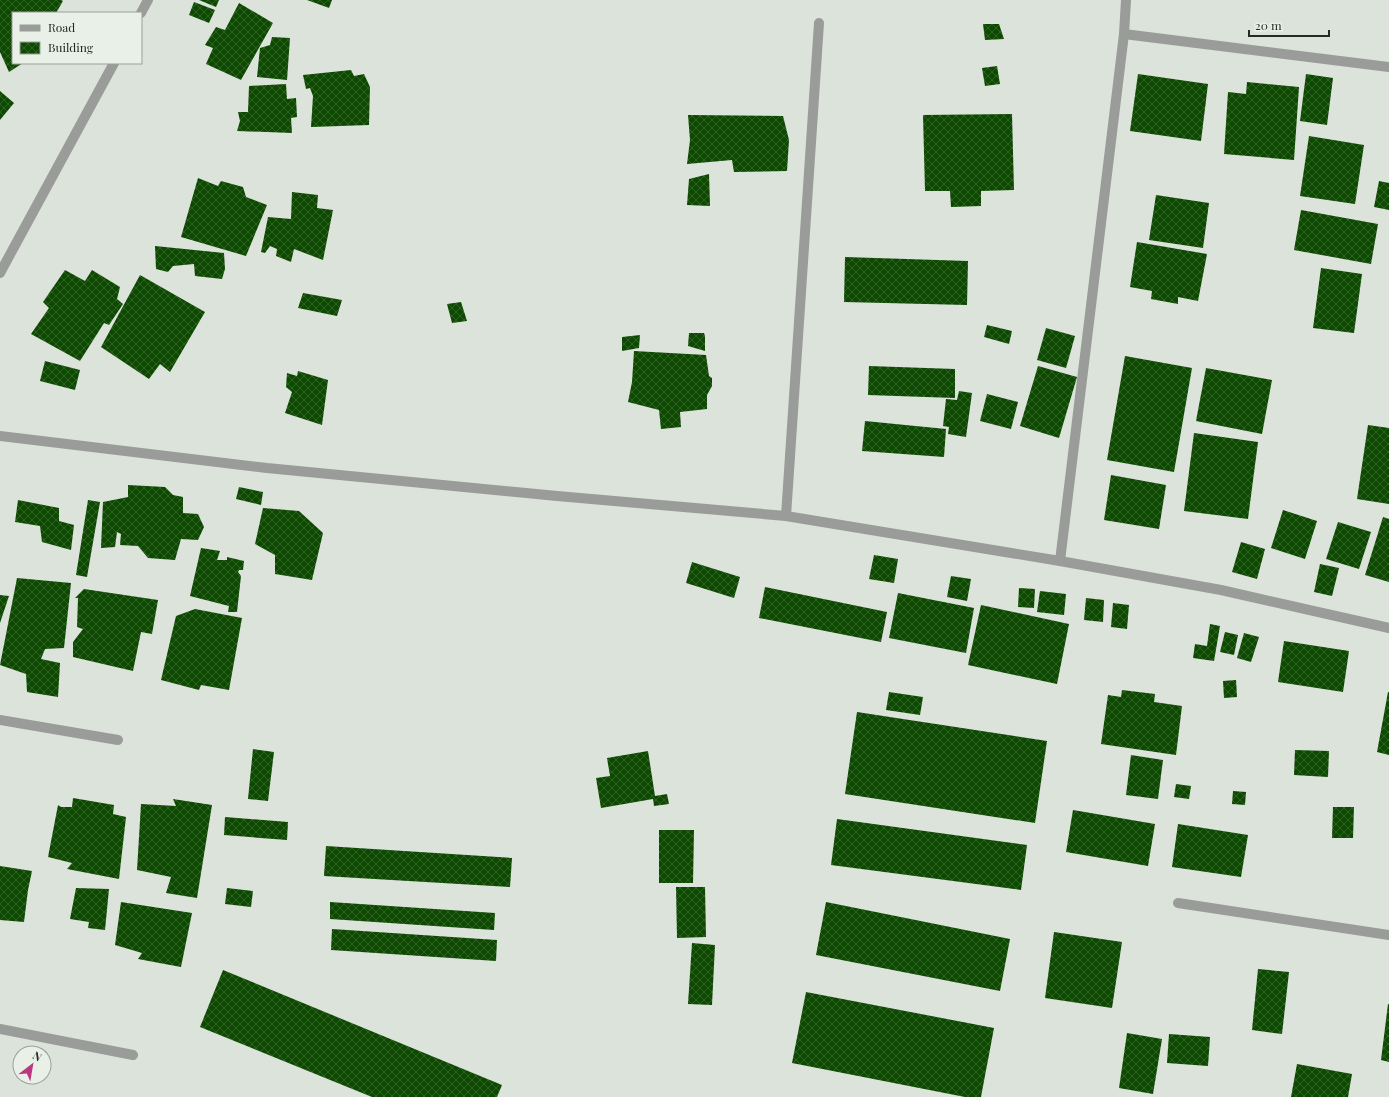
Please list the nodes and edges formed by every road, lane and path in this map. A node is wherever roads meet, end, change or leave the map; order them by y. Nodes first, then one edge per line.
1 (148, 0) edge
2 (1126, 0) edge
3 (142, 12) edge
4 (819, 23) dead end
5 (1124, 34) junction
6 (113, 64) edge
7 (1389, 67) edge
8 (0, 273) edge
9 (0, 436) edge
10 (786, 516) junction
11 (1060, 561) junction
12 (1389, 628) edge
13 (0, 720) edge
14 (118, 740) dead end
15 (1178, 903) dead end
16 (1389, 935) edge
17 (0, 1029) edge
18 (133, 1055) dead end

1 - 3 street
2 - 5 street
4 - 10 street
5 - 7 street
5 - 11 street
6 - 8 street
9 - 10 street
10 - 11 street
11 - 12 street
13 - 14 street
15 - 16 street
17 - 18 street

